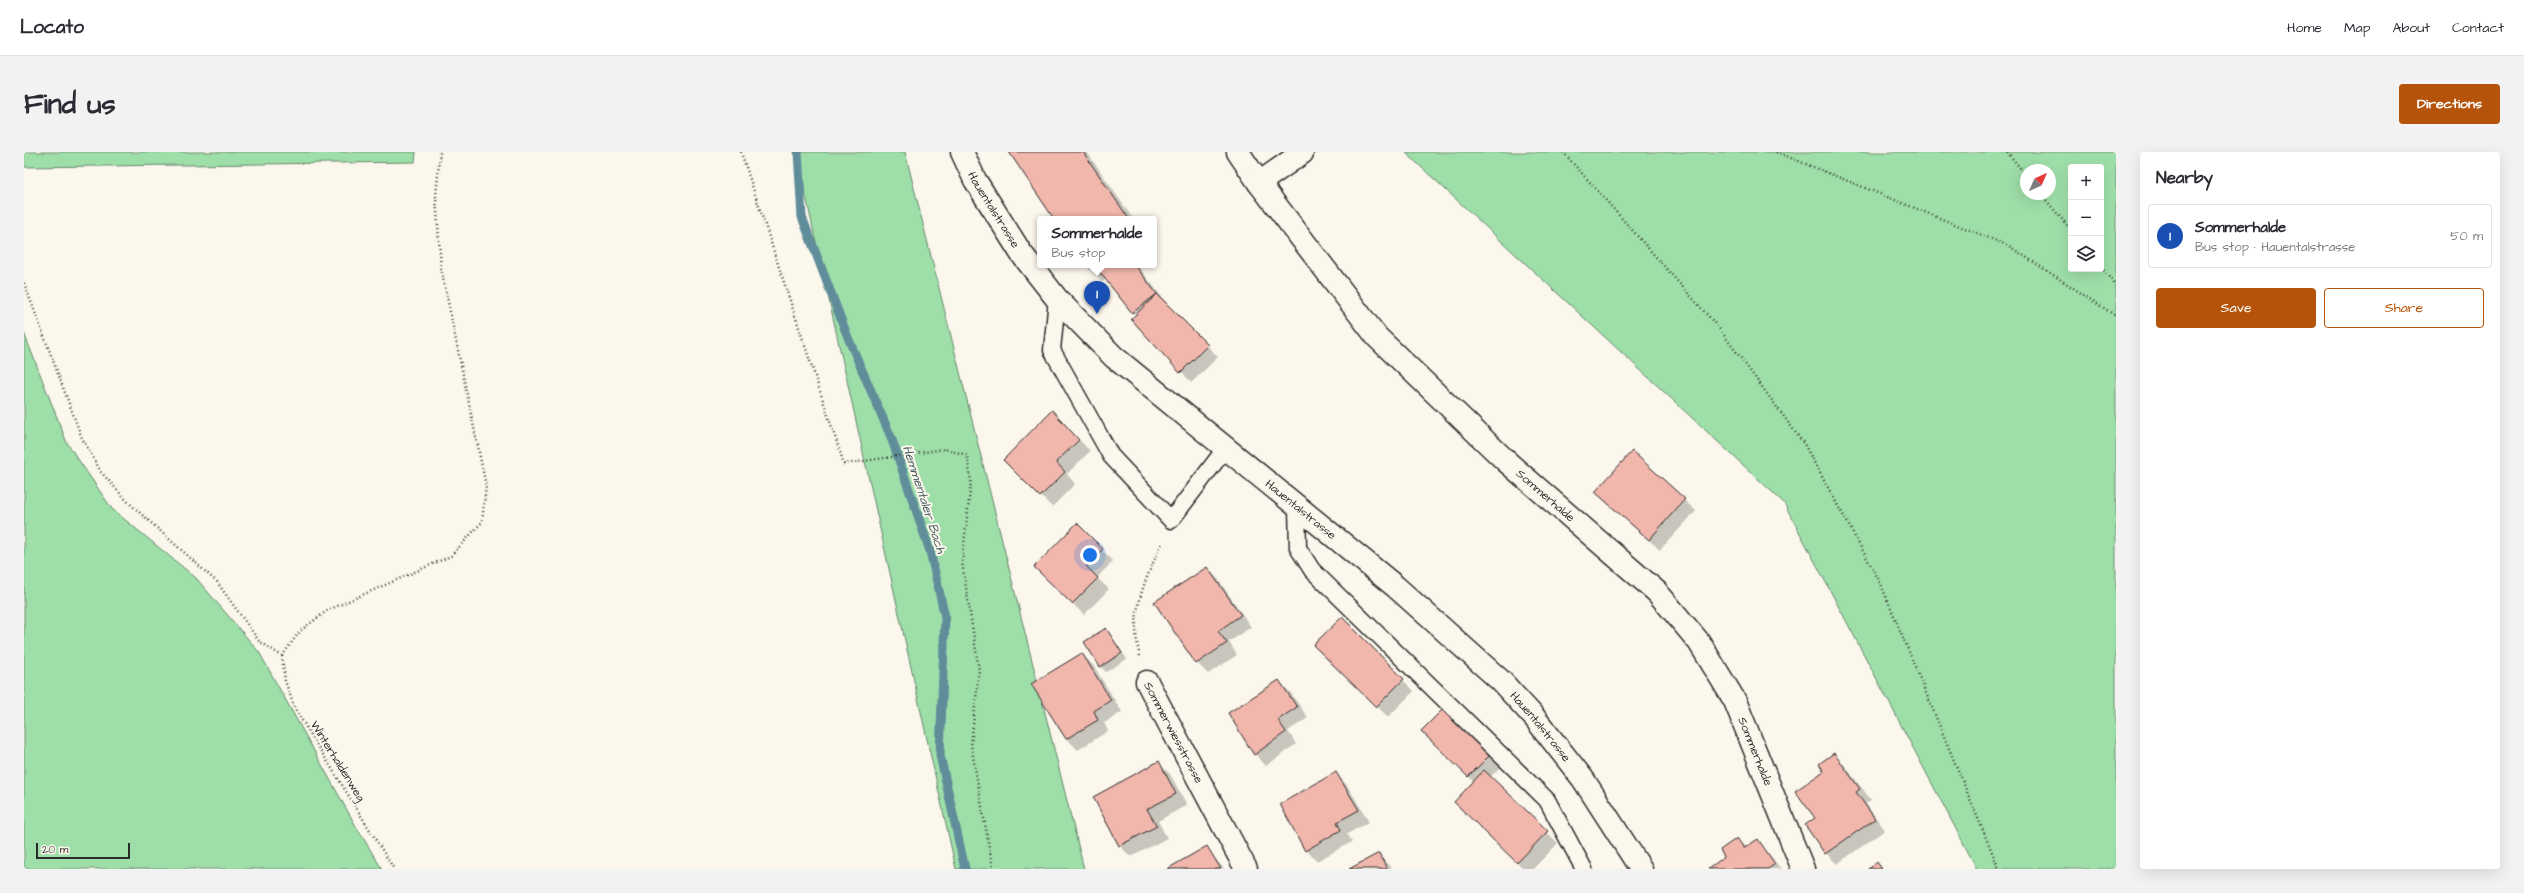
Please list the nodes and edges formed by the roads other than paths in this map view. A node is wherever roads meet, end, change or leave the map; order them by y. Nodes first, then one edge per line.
1 (962, 152) edge
2 (1238, 152) edge
3 (1302, 153) dead end
4 (1259, 183) junction
5 (1057, 299) junction
6 (1225, 449) junction
7 (1297, 507) junction
8 (1147, 682) road end
9 (1246, 869) edge
10 (1584, 869) edge
11 (1641, 869) edge
12 (1802, 869) edge

1 - 5 street, Hauentalstrasse
2 - 4 street, Sommerhalde
3 - 4 street
4 - 12 street, Sommerhalde
5 - 6 street, Hauentalstrasse
5 - 6 lane
6 - 7 street, Hauentalstrasse
7 - 10 lane
7 - 11 street, Hauentalstrasse
8 - 9 street, Sommerwiesstrasse

